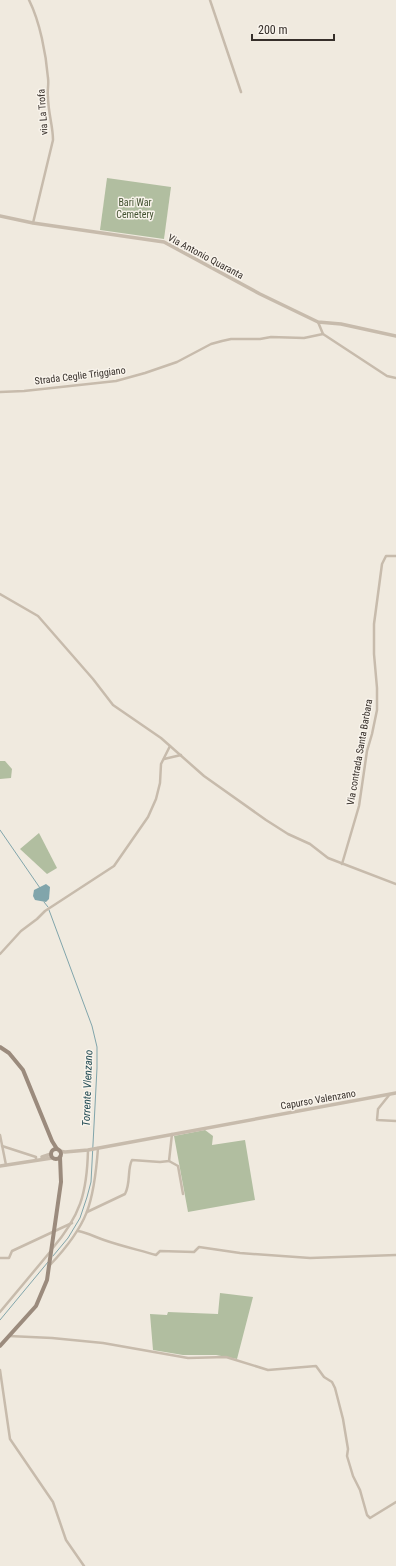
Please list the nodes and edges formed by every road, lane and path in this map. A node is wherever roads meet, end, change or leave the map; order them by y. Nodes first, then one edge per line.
1 (28, 0) edge
2 (210, 0) edge
3 (241, 92) dead end
4 (0, 216) edge
5 (33, 223) junction
6 (318, 322) junction
7 (323, 334) junction
8 (396, 336) edge
9 (396, 378) edge
10 (0, 392) edge
11 (396, 556) edge
12 (0, 594) edge
13 (170, 746) junction
14 (182, 755) junction
15 (164, 759) junction
16 (342, 864) junction
17 (396, 884) edge
18 (0, 954) edge
19 (0, 1047) edge
20 (396, 1093) edge
21 (390, 1094) junction
22 (396, 1121) edge
23 (172, 1134) junction
24 (0, 1135) edge
25 (2, 1146) junction
26 (97, 1149) junction
27 (88, 1150) junction
28 (56, 1154) junction
29 (37, 1159) junction
30 (169, 1161) junction
31 (6, 1165) junction
32 (0, 1166) edge
33 (183, 1194) dead end
34 (87, 1212) junction
35 (72, 1223) junction
36 (78, 1231) junction
37 (54, 1232) junction
38 (52, 1251) junction
39 (396, 1255) edge
40 (0, 1258) edge
41 (50, 1265) junction
42 (0, 1312) edge
43 (9, 1336) junction
44 (0, 1346) edge
45 (0, 1370) edge
46 (396, 1502) edge
47 (84, 1566) edge

1 - 5 street, via La Trofa
2 - 3 street
4 - 5 street, Via Antonio Quaranta
5 - 6 street, Via Antonio Quaranta
6 - 7 street
6 - 8 street, Via Antonio Quaranta
7 - 9 street
7 - 10 street, Strada Ceglie Triggiano
11 - 16 street, Via contrada Santa Barbara
12 - 13 street
13 - 14 street
13 - 15 street
14 - 15 street
14 - 16 street
15 - 18 street
16 - 17 street
19 - 28 main road
20 - 21 street, Capurso Valenzano
21 - 22 street
21 - 23 street, Capurso Valenzano
23 - 26 street, Capurso Valenzano
23 - 30 street
24 - 25 street
25 - 29 street
25 - 31 street
26 - 27 street, Capurso Valenzano
26 - 34 street
27 - 28 street, Capurso Valenzano
27 - 35 street
28 - 29 street, Capurso Valenzano
28 - 37 main road
29 - 31 street, Capurso Valenzano
30 - 33 street
30 - 34 street
31 - 32 street, Capurso Valenzano
34 - 36 street
35 - 37 street
35 - 38 street
36 - 39 street
36 - 41 street
37 - 38 main road
37 - 40 street
38 - 41 main road
38 - 42 street
41 - 43 main road
43 - 44 main road
43 - 46 street
45 - 47 street

